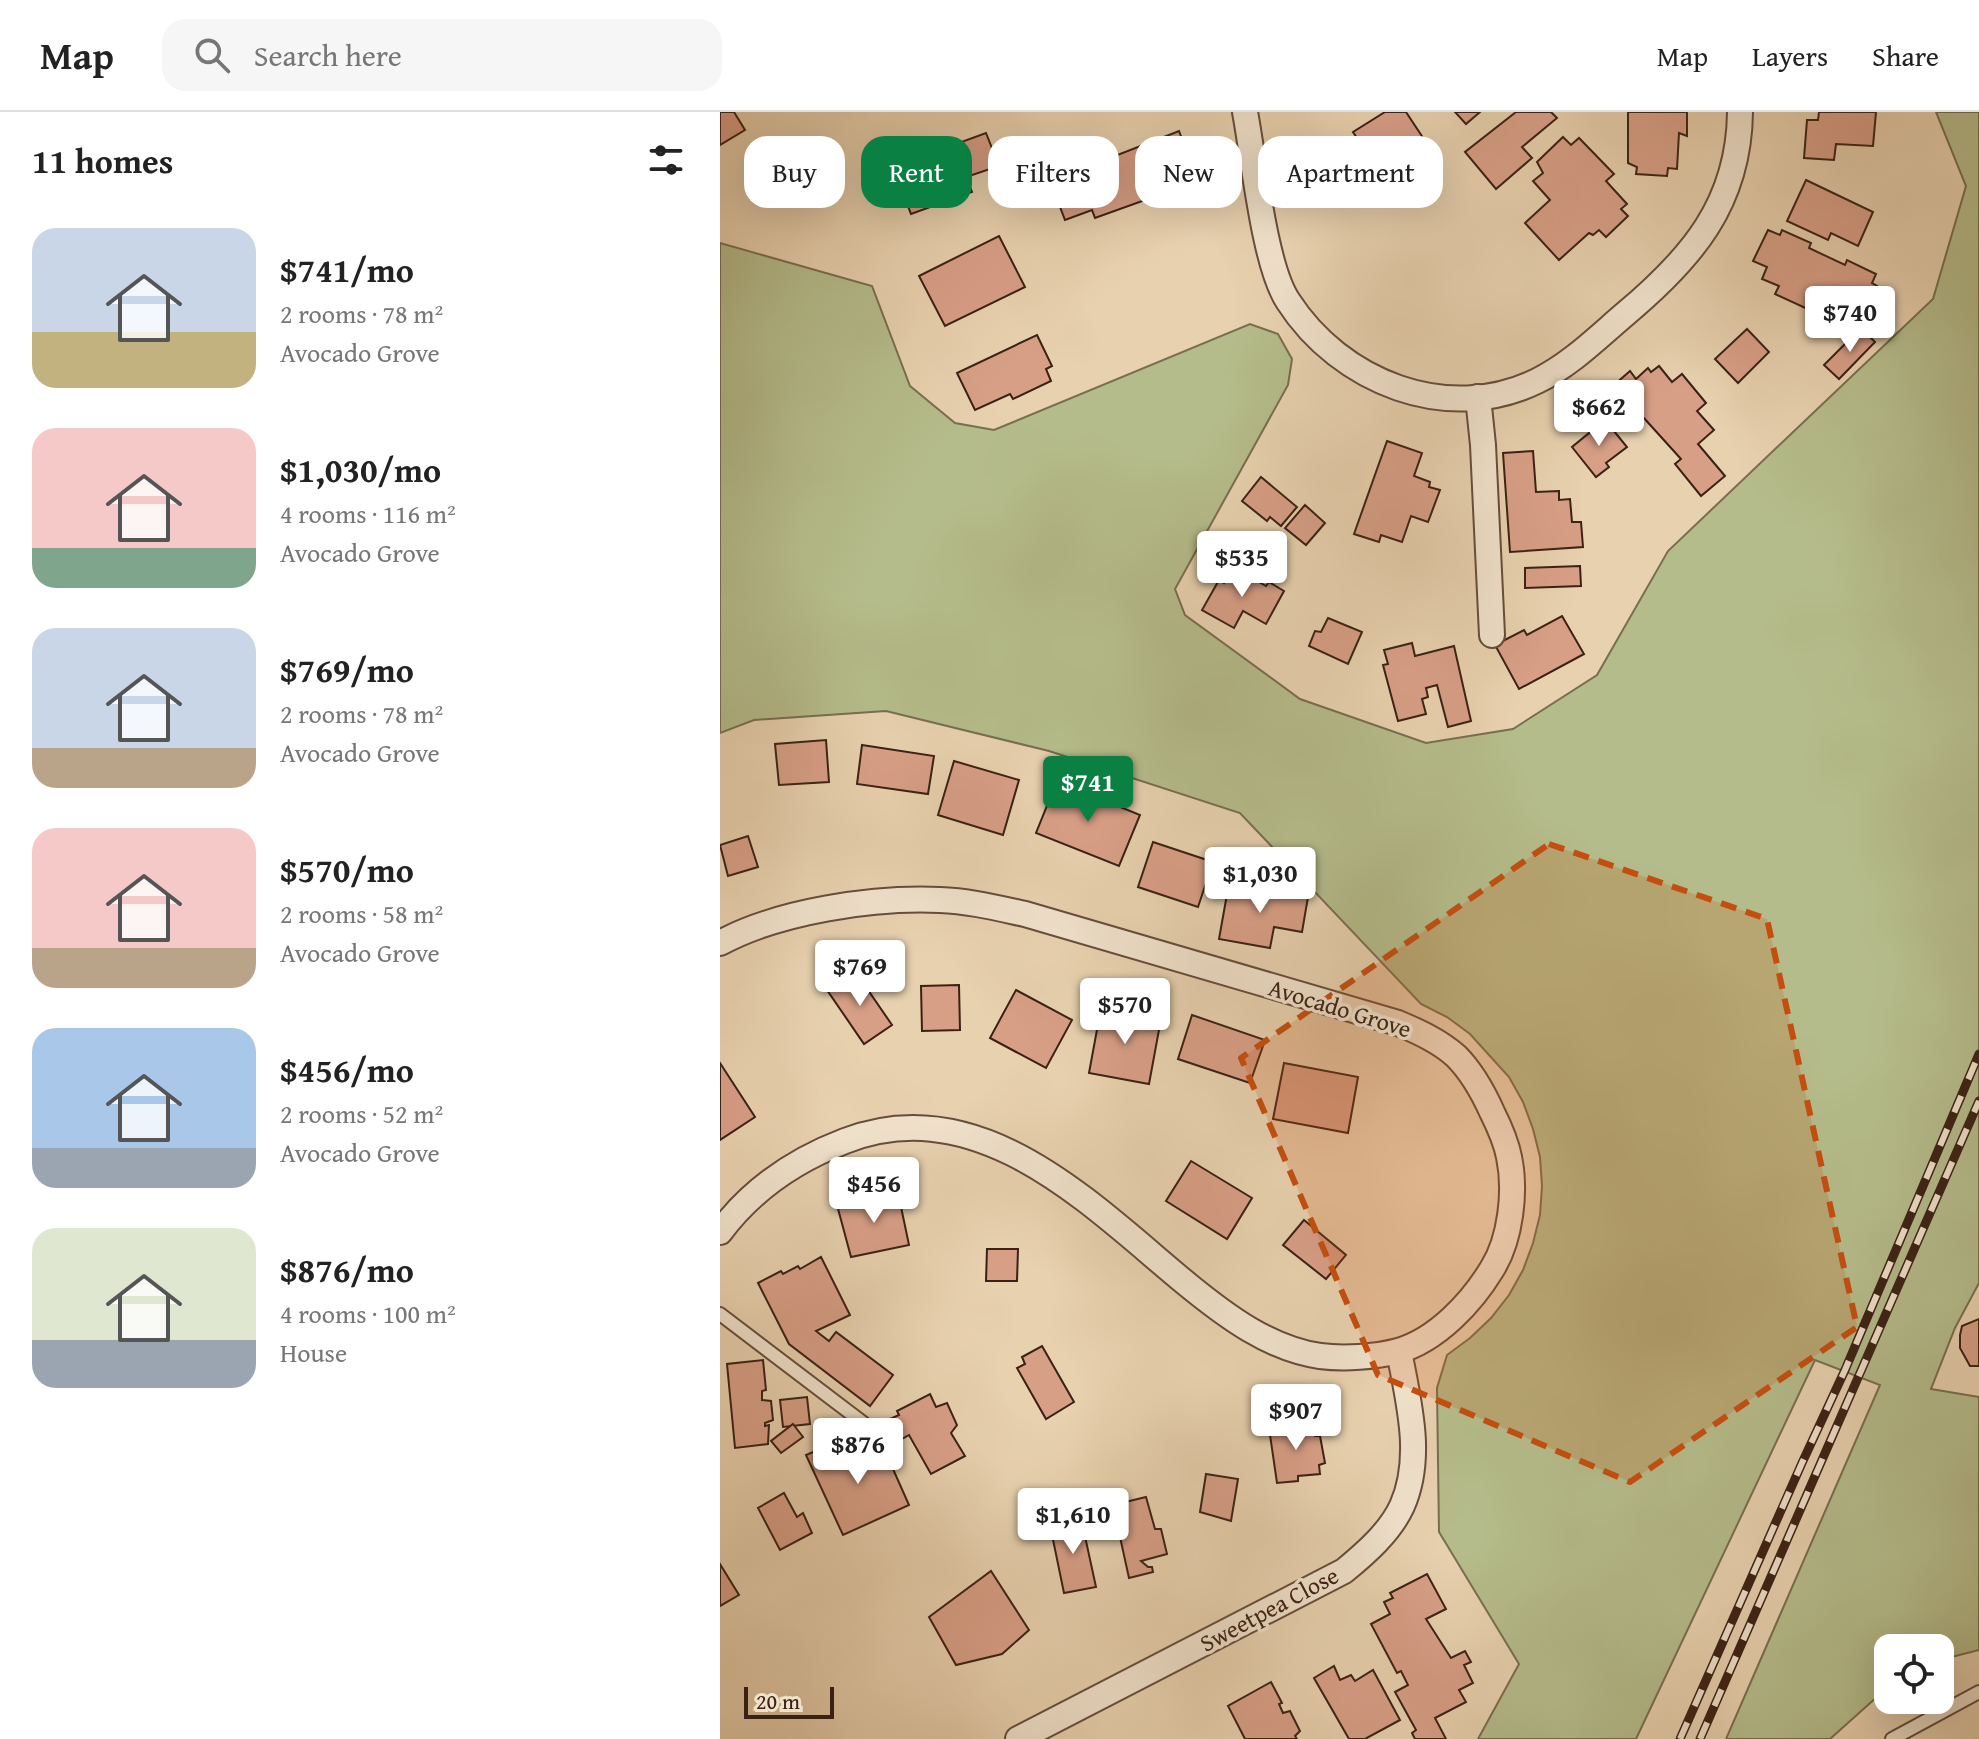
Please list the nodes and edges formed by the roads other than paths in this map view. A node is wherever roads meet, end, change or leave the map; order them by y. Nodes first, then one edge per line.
1 (1245, 112) edge
2 (1740, 112) edge
3 (1478, 397) junction
4 (1492, 635) dead end
5 (720, 943) edge
6 (720, 1232) edge
7 (720, 1314) edge
8 (1399, 1351) junction
9 (866, 1425) dead end
10 (1979, 1692) edge
11 (1018, 1739) edge
12 (1892, 1739) edge

1 - 3 street
2 - 3 street
3 - 4 street
5 - 8 street, Avocado Grove
6 - 8 street, Avocado Grove
7 - 9 lane
8 - 11 street, Sweetpea Close
10 - 12 lane

